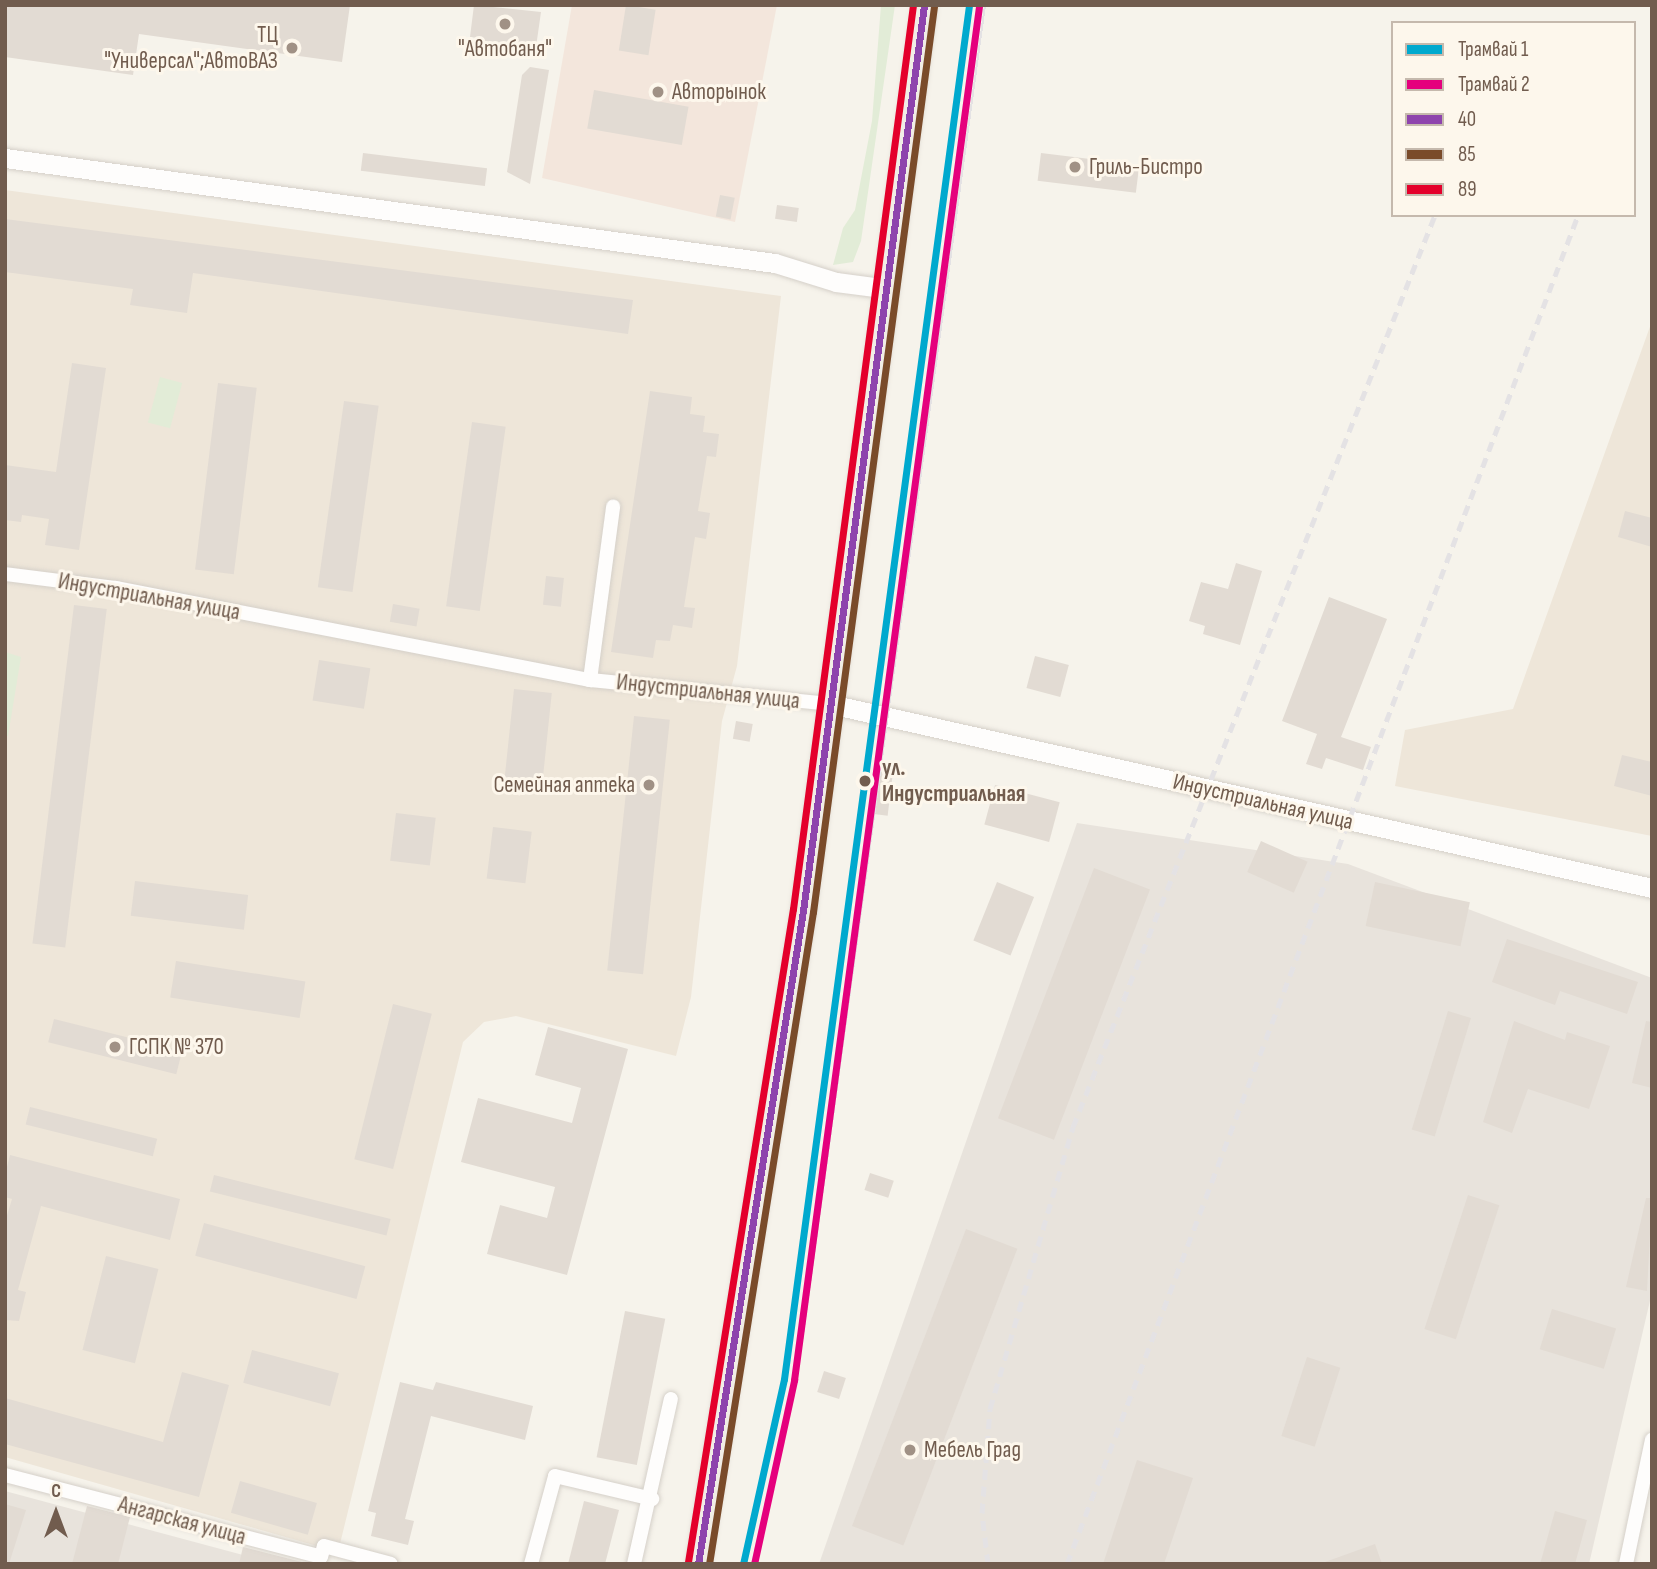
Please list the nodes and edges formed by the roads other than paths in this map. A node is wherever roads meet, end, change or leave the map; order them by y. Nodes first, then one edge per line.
1 (924, 5) edge
2 (5, 158) edge
3 (889, 289) junction
4 (612, 507) dead end
5 (5, 575) edge
6 (590, 680) junction
7 (830, 704) junction
8 (1652, 888) edge
9 (671, 1399) dead end
10 (1652, 1440) edge
11 (5, 1475) edge
12 (652, 1499) junction
13 (390, 1564) edge
14 (531, 1564) edge
15 (634, 1564) edge
16 (698, 1564) edge
17 (1626, 1564) edge

1 - 3 main road
2 - 3 main road
3 - 7 main road
4 - 6 street
5 - 6 street, Индустриальная улица
6 - 7 street, Индустриальная улица
7 - 8 main road, Индустриальная улица
7 - 16 main road
9 - 12 street
10 - 17 street
11 - 13 street, Ангарская улица
12 - 14 street
12 - 15 street

